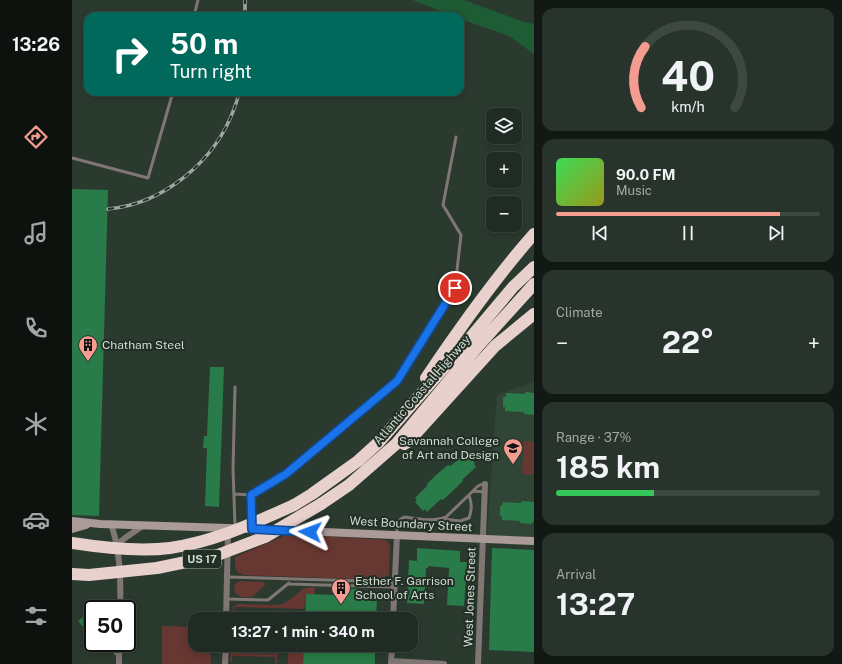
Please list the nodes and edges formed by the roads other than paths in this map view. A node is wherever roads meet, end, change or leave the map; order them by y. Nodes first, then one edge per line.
1 (198, 0) edge
2 (195, 12) edge
3 (171, 96) edge
4 (456, 137) dead end
5 (72, 158) edge
6 (534, 234) edge
7 (531, 270) edge
8 (533, 285) edge
9 (534, 314) edge
10 (236, 387) dead end
11 (398, 419) junction
12 (371, 466) junction
13 (485, 484) joint
14 (473, 491) junction
15 (485, 492) junction
16 (234, 494) junction
17 (251, 495) junction
18 (469, 495) junction
19 (443, 519) junction
20 (72, 522) edge
21 (90, 524) junction
22 (111, 524) junction
23 (145, 524) junction
24 (72, 528) edge
25 (231, 528) junction
26 (252, 529) junction
27 (397, 535) junction
28 (483, 539) junction
29 (534, 541) edge
30 (72, 543) edge
31 (116, 545) junction
32 (72, 574) edge
33 (228, 577) junction
34 (294, 579) junction
35 (289, 584) junction
36 (394, 585) junction
37 (227, 599) junction
38 (121, 600) edge
39 (226, 612) edge
40 (393, 612) edge
41 (112, 652) edge
42 (226, 652) edge
43 (392, 652) edge
44 (119, 661) edge
45 (391, 663) edge
46 (225, 664) edge
47 (444, 664) edge
48 (478, 664) edge

1 - 2 lane
3 - 5 lane
4 - 17 lane
6 - 11 highway
7 - 11 highway, Atlantic Coastal Highway / US 17
8 - 12 highway, Atlantic Coastal Highway / US 17
9 - 12 highway
10 - 16 lane
11 - 30 highway, Atlantic Coastal Highway / US 17, bridge
12 - 32 highway, Atlantic Coastal Highway / US 17, bridge
13 - 14 lane
13 - 15 street, West Jones Street
14 - 15 lane
14 - 18 lane
15 - 28 street, West Jones Street
16 - 17 lane
16 - 25 lane
17 - 26 lane
18 - 19 lane
18 - 19 lane
19 - 27 lane
20 - 21 main road, West Boundary Street
21 - 22 main road, West Boundary Street
21 - 24 main road
22 - 23 main road, West Boundary Street
22 - 31 street
23 - 25 main road, West Boundary Street
23 - 31 street
25 - 26 main road, West Boundary Street
25 - 33 street
26 - 27 main road, West Boundary Street
27 - 28 main road, West Boundary Street
27 - 36 street
28 - 29 main road, West Boundary Street
28 - 48 street, West Jones Street
31 - 38 street
33 - 34 lane
33 - 37 street
34 - 35 lane
34 - 36 lane
35 - 36 lane
35 - 37 lane
36 - 40 street
37 - 39 street
41 - 44 lane
42 - 46 street
43 - 45 street
45 - 47 street

